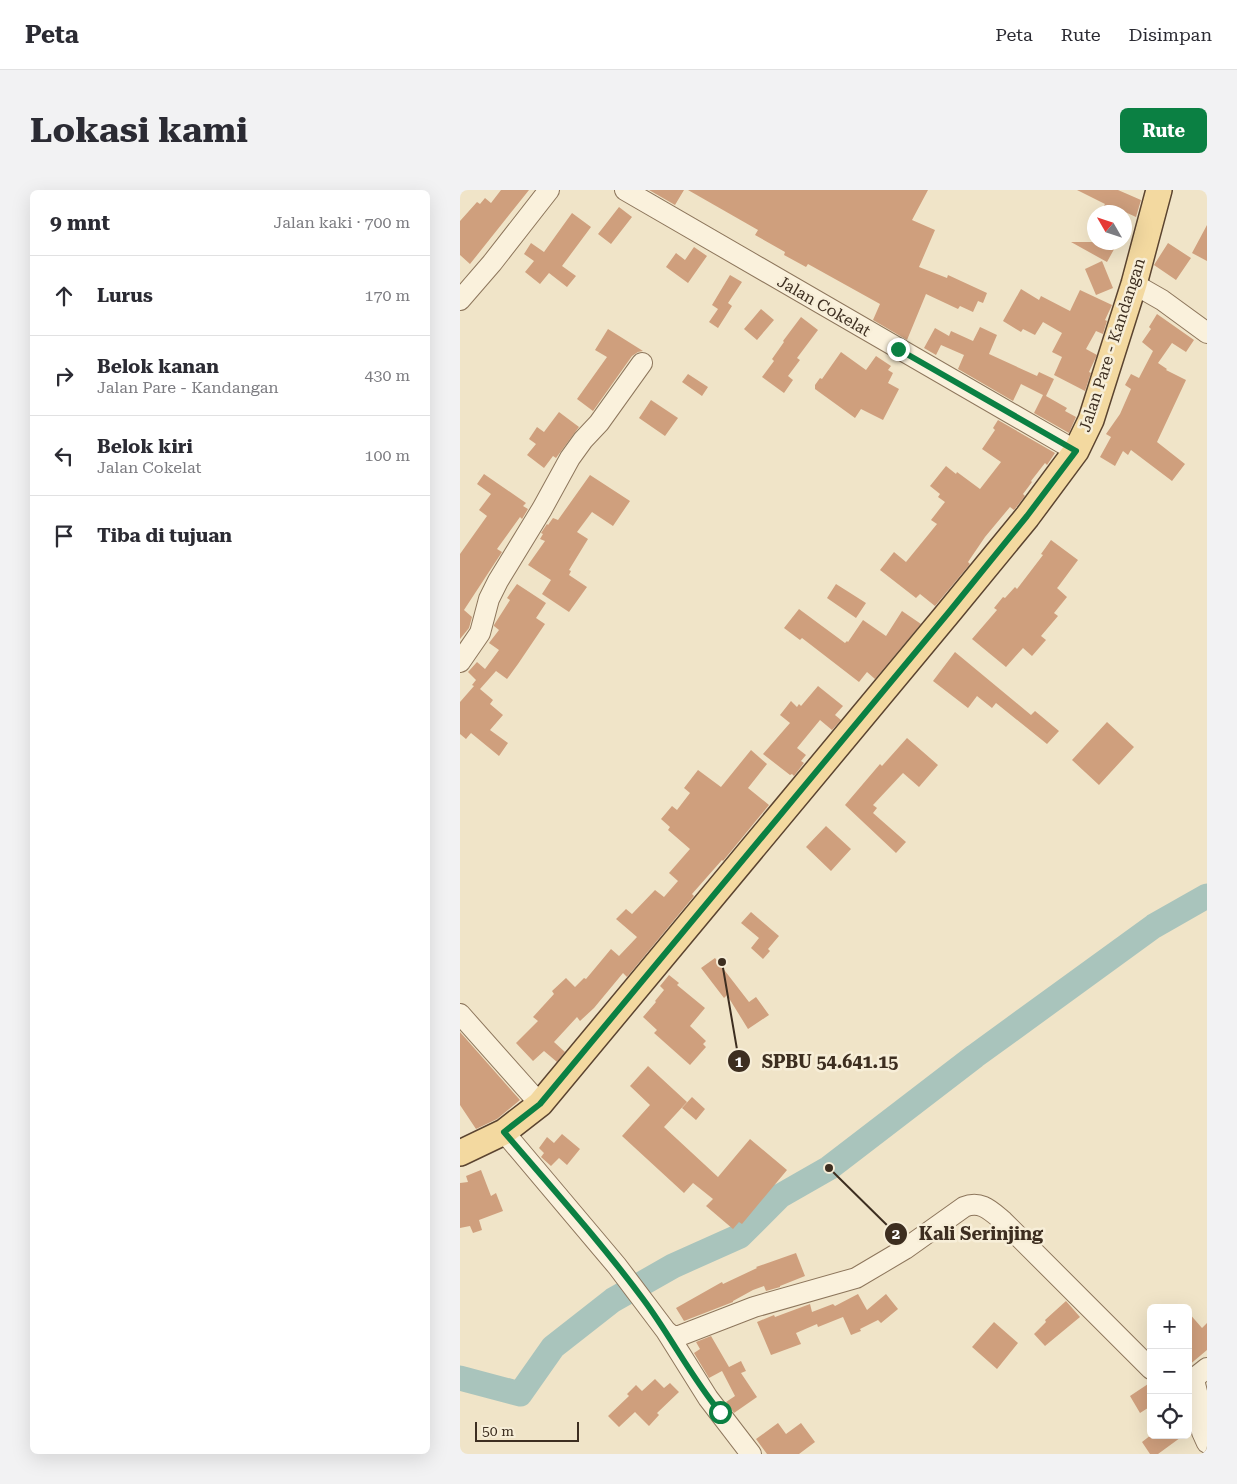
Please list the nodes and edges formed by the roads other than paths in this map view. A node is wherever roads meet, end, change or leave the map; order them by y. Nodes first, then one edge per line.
1 (549, 190) edge
2 (624, 190) edge
3 (1159, 190) edge
4 (1134, 284) junction
5 (460, 300) edge
6 (1207, 333) edge
7 (642, 363) dead end
8 (1076, 451) junction
9 (460, 662) edge
10 (460, 1014) edge
11 (540, 1104) junction
12 (504, 1132) junction
13 (460, 1153) edge
14 (666, 1331) junction
15 (1147, 1365) edge
16 (1196, 1377) edge
17 (1207, 1443) edge
18 (751, 1454) edge

1 - 5 street
2 - 8 street, Jalan Cokelat
3 - 4 main road, Jalan Pare - Kandangan
4 - 6 street
4 - 8 main road, Jalan Pare - Kandangan
7 - 9 street
8 - 11 main road, Jalan Pare - Kandangan
10 - 11 street
11 - 12 main road, Jalan Pare - Kandangan
12 - 13 main road, Jalan Pare - Kandangan
12 - 14 street
14 - 15 street
14 - 18 street
16 - 17 street

